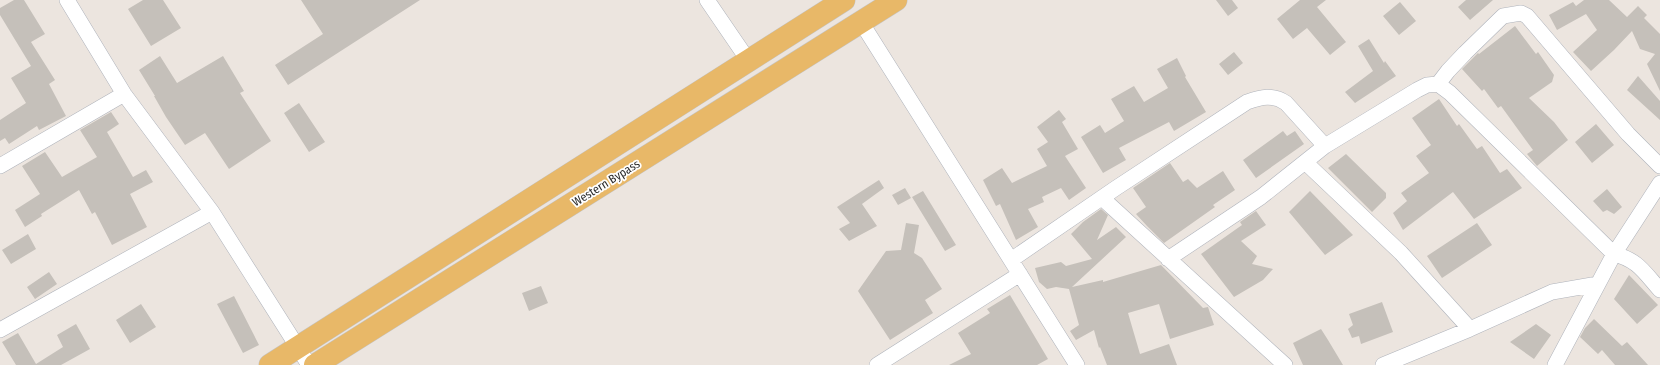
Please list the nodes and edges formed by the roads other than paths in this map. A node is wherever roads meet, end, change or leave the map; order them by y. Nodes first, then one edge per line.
1 (67, 0) edge
2 (707, 0) edge
3 (844, 0) edge
4 (896, 0) edge
5 (861, 22) junction
6 (748, 60) junction
7 (1438, 84) junction
8 (124, 94) junction
9 (1325, 146) junction
10 (1305, 162) junction
11 (0, 166) edge
12 (1660, 166) edge
13 (1660, 183) edge
14 (1102, 198) junction
15 (212, 212) junction
16 (1614, 254) junction
17 (1168, 259) junction
18 (1011, 260) junction
19 (1020, 274) junction
20 (1598, 284) junction
21 (1660, 290) edge
22 (1470, 329) junction
23 (0, 330) edge
24 (297, 347) junction
25 (274, 364) edge
26 (309, 365) edge
27 (315, 365) edge
28 (877, 365) edge
29 (1077, 365) edge
30 (1285, 365) edge
31 (1383, 365) edge
32 (1555, 365) edge

1 - 8 street
2 - 6 street
3 - 6 main road
4 - 5 main road, Western Bypass
5 - 18 street
5 - 27 main road, Western Bypass
6 - 24 main road
7 - 9 street
7 - 12 street
7 - 16 street
8 - 11 street
8 - 15 street
9 - 10 street
9 - 14 street
10 - 17 street
10 - 22 street
13 - 16 street
14 - 17 street
14 - 18 street
15 - 23 street
15 - 24 street
16 - 20 street
16 - 21 street
17 - 30 street
18 - 19 street
19 - 28 street
19 - 29 street
20 - 22 street
20 - 32 street
22 - 31 street
24 - 25 main road
24 - 26 street

